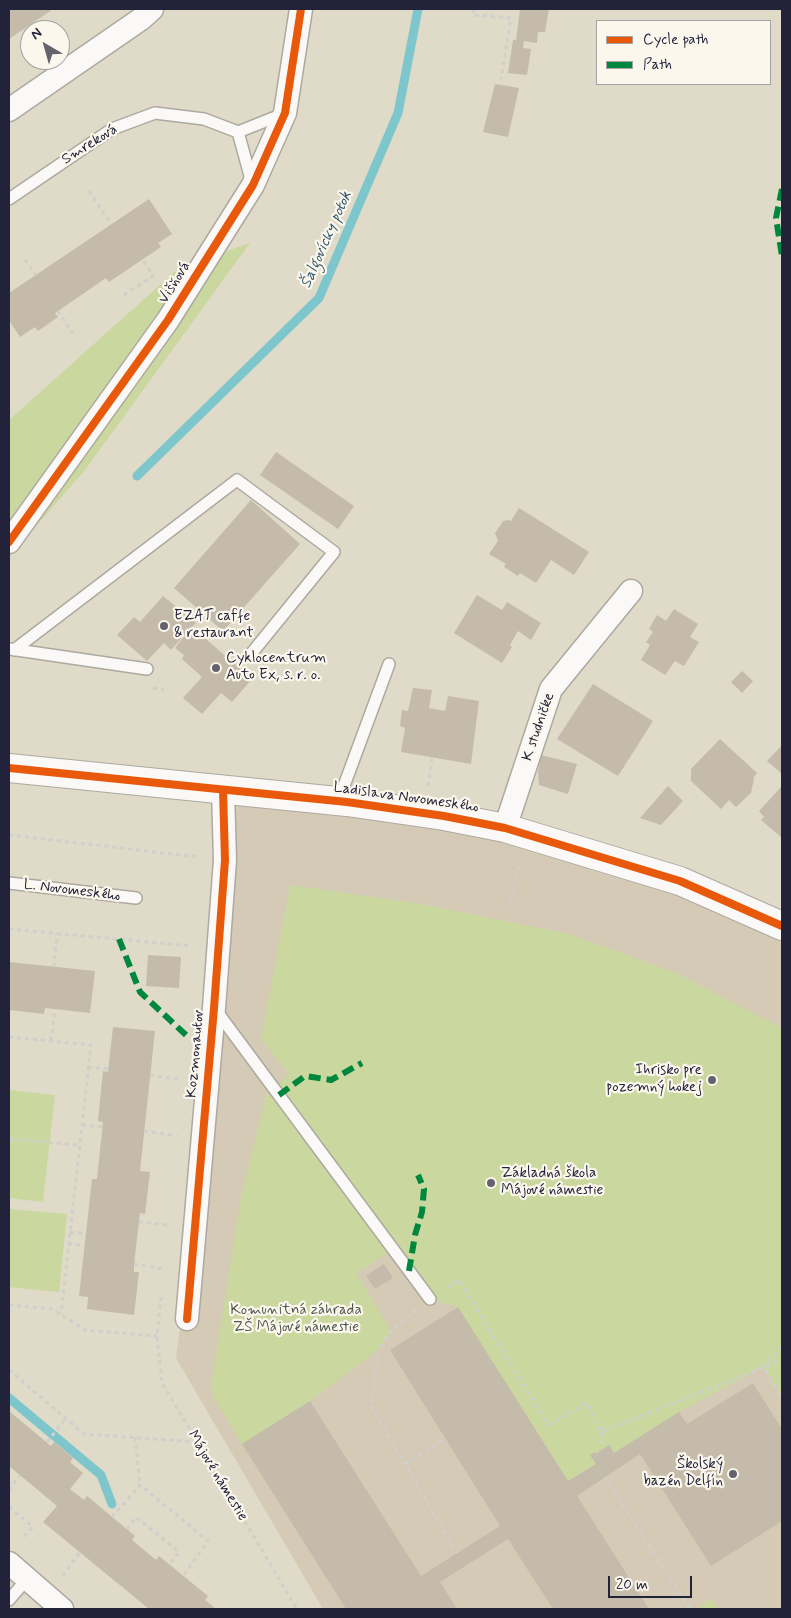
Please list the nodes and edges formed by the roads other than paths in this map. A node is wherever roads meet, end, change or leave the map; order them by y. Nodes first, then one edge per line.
1 (152, 9) edge
2 (301, 9) edge
3 (9, 110) edge
4 (285, 113) junction
5 (238, 132) junction
6 (253, 185) junction
7 (9, 199) edge
8 (9, 542) edge
9 (631, 591) dead end
10 (11, 650) edge
11 (251, 654) dead end
12 (389, 664) dead end
13 (147, 669) dead end
14 (9, 768) edge
15 (223, 790) junction
16 (338, 802) junction
17 (505, 828) junction
18 (9, 883) edge
19 (136, 898) dead end
20 (782, 926) edge
21 (214, 1008) junction
22 (430, 1299) road end
23 (187, 1319) dead end
24 (9, 1563) edge
25 (27, 1579) junction
26 (9, 1600) edge
27 (62, 1609) edge

1 - 3 street
2 - 4 street, Višňová
4 - 5 lane
4 - 6 street, Višňová
5 - 6 lane
5 - 7 lane, Smreková
6 - 8 street, Višňová
9 - 17 street, K studničke
10 - 11 lane
10 - 13 lane
12 - 16 lane
14 - 15 street, Ladislava Novomeského
15 - 16 street, Ladislava Novomeského
15 - 21 street, Kozmonautov
16 - 17 street, Ladislava Novomeského
17 - 20 street, Ladislava Novomeského
18 - 19 lane, L. Novomeského
21 - 22 lane
21 - 23 street, Kozmonautov
24 - 25 street
25 - 26 lane
25 - 27 street

